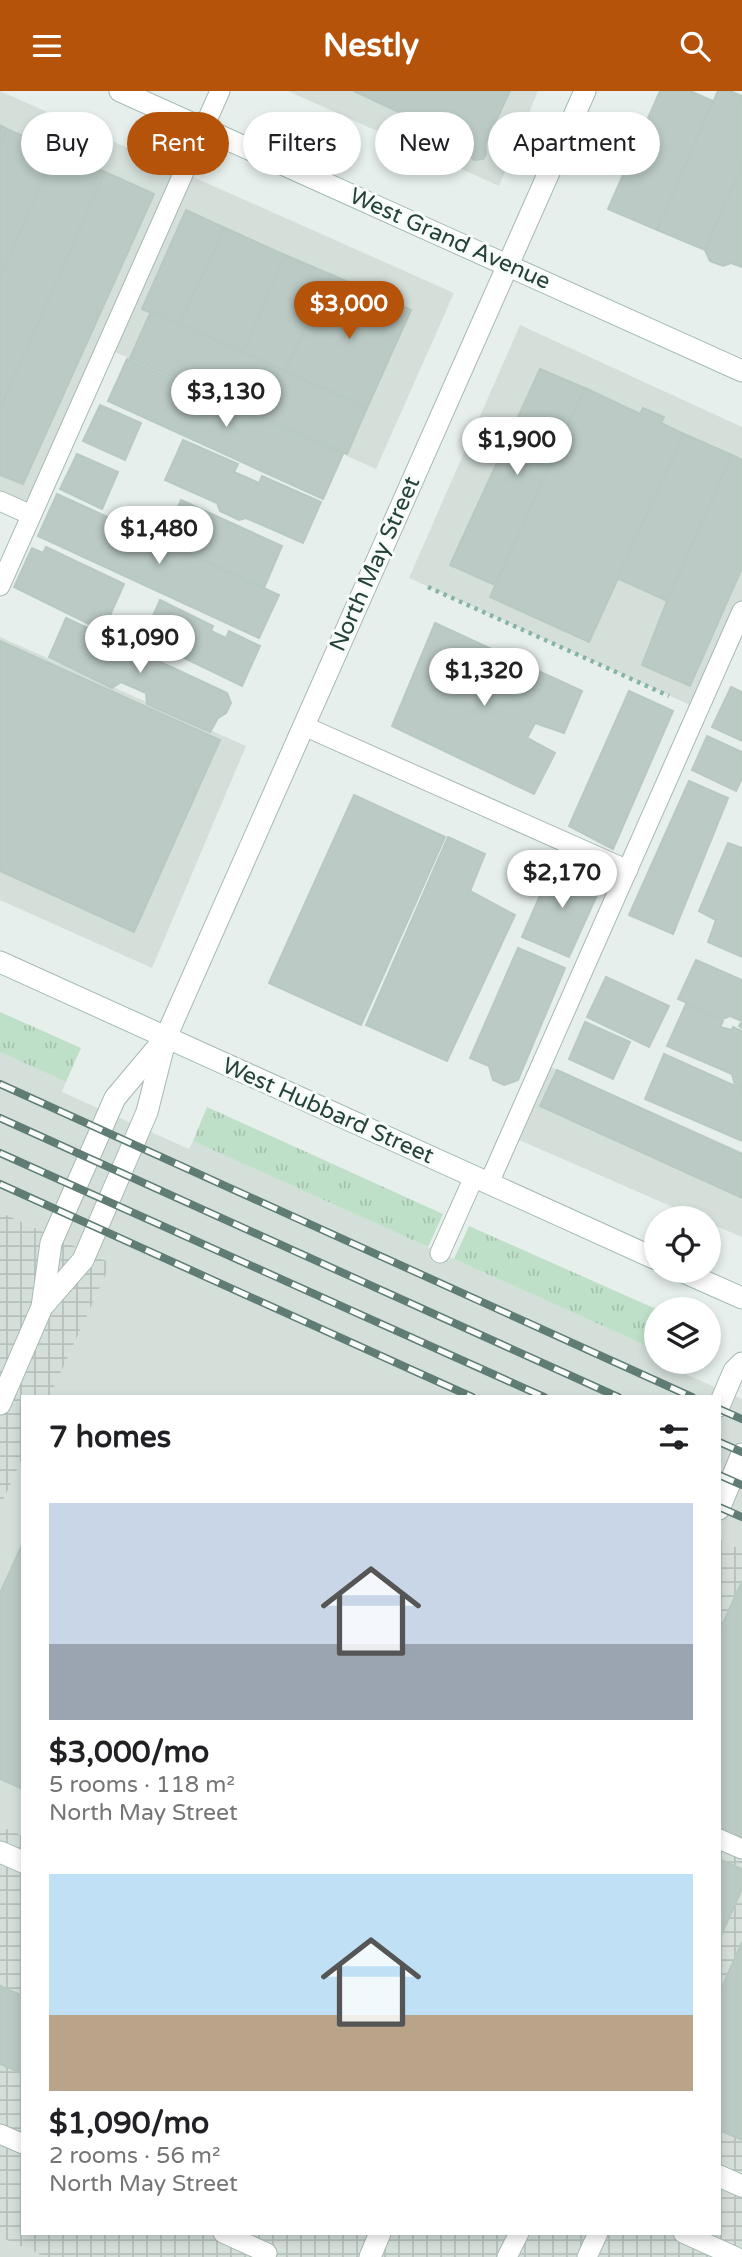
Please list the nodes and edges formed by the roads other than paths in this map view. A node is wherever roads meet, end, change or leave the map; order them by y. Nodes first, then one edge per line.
1 (120, 91) edge
2 (220, 91) edge
3 (584, 91) edge
4 (167, 112) edge
5 (210, 112) edge
6 (229, 140) edge
7 (182, 175) edge
8 (508, 265) junction
9 (742, 371) edge
10 (0, 501) edge
11 (31, 515) junction
12 (0, 586) edge
13 (742, 611) edge
14 (304, 726) junction
15 (628, 870) junction
16 (0, 962) edge
17 (166, 1037) junction
18 (482, 1180) junction
19 (440, 1253) dead end
20 (644, 1254) edge
21 (708, 1283) edge
22 (742, 1298) edge
23 (42, 1307) junction
24 (742, 1363) edge
25 (721, 1401) edge
26 (0, 1404) edge
27 (742, 1454) edge
28 (721, 1504) edge
29 (721, 1840) edge
30 (742, 1849) edge
31 (0, 1852) edge
32 (21, 1861) edge
33 (0, 2134) edge
34 (21, 2143) edge
35 (721, 2177) edge
36 (742, 2186) edge
37 (227, 2235) edge
38 (379, 2235) edge
39 (518, 2235) edge
40 (597, 2235) edge
41 (687, 2235) edge
42 (267, 2253) dead end
43 (370, 2257) edge
44 (507, 2257) edge
45 (587, 2257) edge
46 (736, 2257) edge

1 - 4 street, West Grand Avenue
2 - 5 lane
3 - 8 street, North May Street
6 - 8 street, West Grand Avenue
7 - 11 lane
8 - 9 street, West Grand Avenue
8 - 14 street, North May Street
10 - 11 lane
11 - 12 lane
13 - 15 lane
14 - 15 lane
14 - 17 street, North May Street
15 - 18 lane
16 - 17 street, West Hubbard Street
17 - 18 street, West Hubbard Street
17 - 23 street, North May Street
17 - 23 street, North May Street
18 - 19 lane
18 - 20 street, West Hubbard Street
21 - 22 street
23 - 26 street, North May Street
24 - 25 street
27 - 28 street
29 - 30 lane
31 - 32 street
33 - 34 lane
35 - 36 street
37 - 42 lane
38 - 43 street
39 - 44 lane
40 - 45 lane
41 - 46 lane

